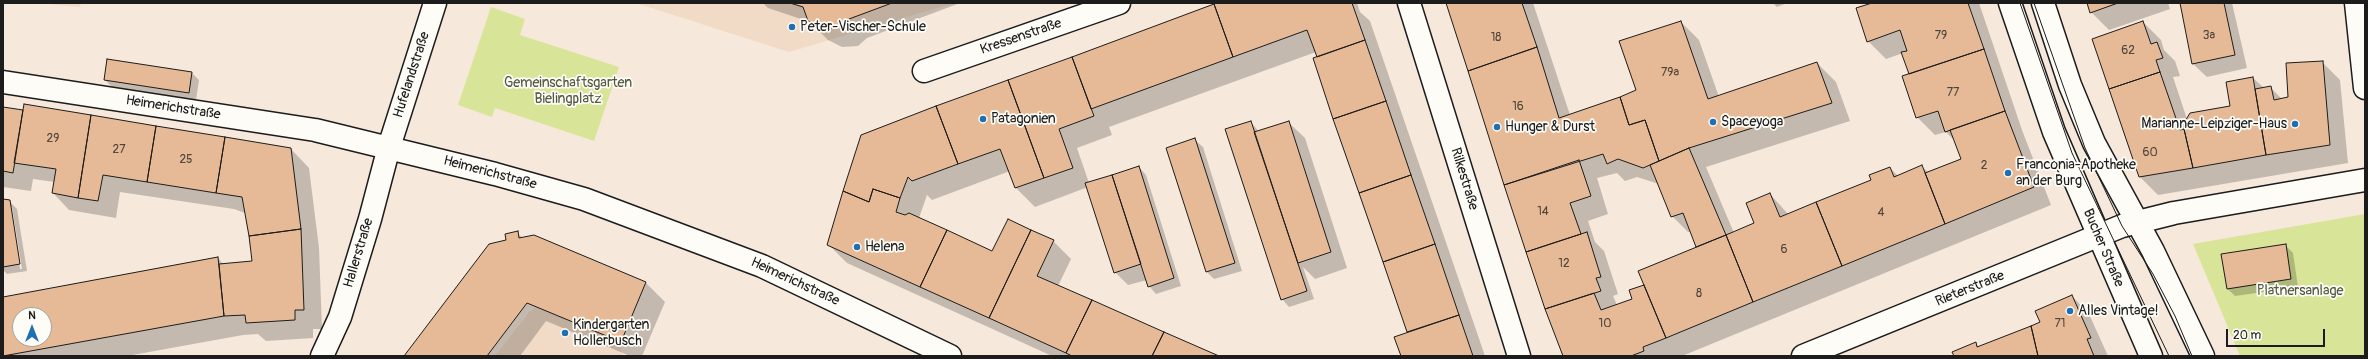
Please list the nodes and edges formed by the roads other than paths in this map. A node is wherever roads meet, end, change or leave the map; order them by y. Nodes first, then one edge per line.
1 (435, 3) edge
2 (1119, 3) edge
3 (1409, 3) edge
4 (2010, 3) edge
5 (2043, 3) edge
6 (2356, 3) edge
7 (924, 71) dead end
8 (3, 82) edge
9 (2365, 88) edge
10 (389, 147) junction
11 (2365, 180) edge
12 (2137, 222) junction
13 (2098, 235) junction
14 (322, 356) edge
15 (950, 356) edge
16 (1519, 356) edge
17 (1803, 356) edge
18 (2151, 356) edge
19 (2203, 356) edge

1 - 10 street, Hufelandstraße
2 - 7 street, Kressenstraße
3 - 16 street, Rilkestraße
4 - 13 street, Bucher Straße
5 - 12 street
6 - 9 street
8 - 10 street, Heimerichstraße
10 - 14 street, Hallerstraße
10 - 15 street, Heimerichstraße
11 - 12 street
12 - 13 street, Rieterstraße
12 - 19 street
13 - 17 street, Rieterstraße
13 - 18 street, Bucher Straße

